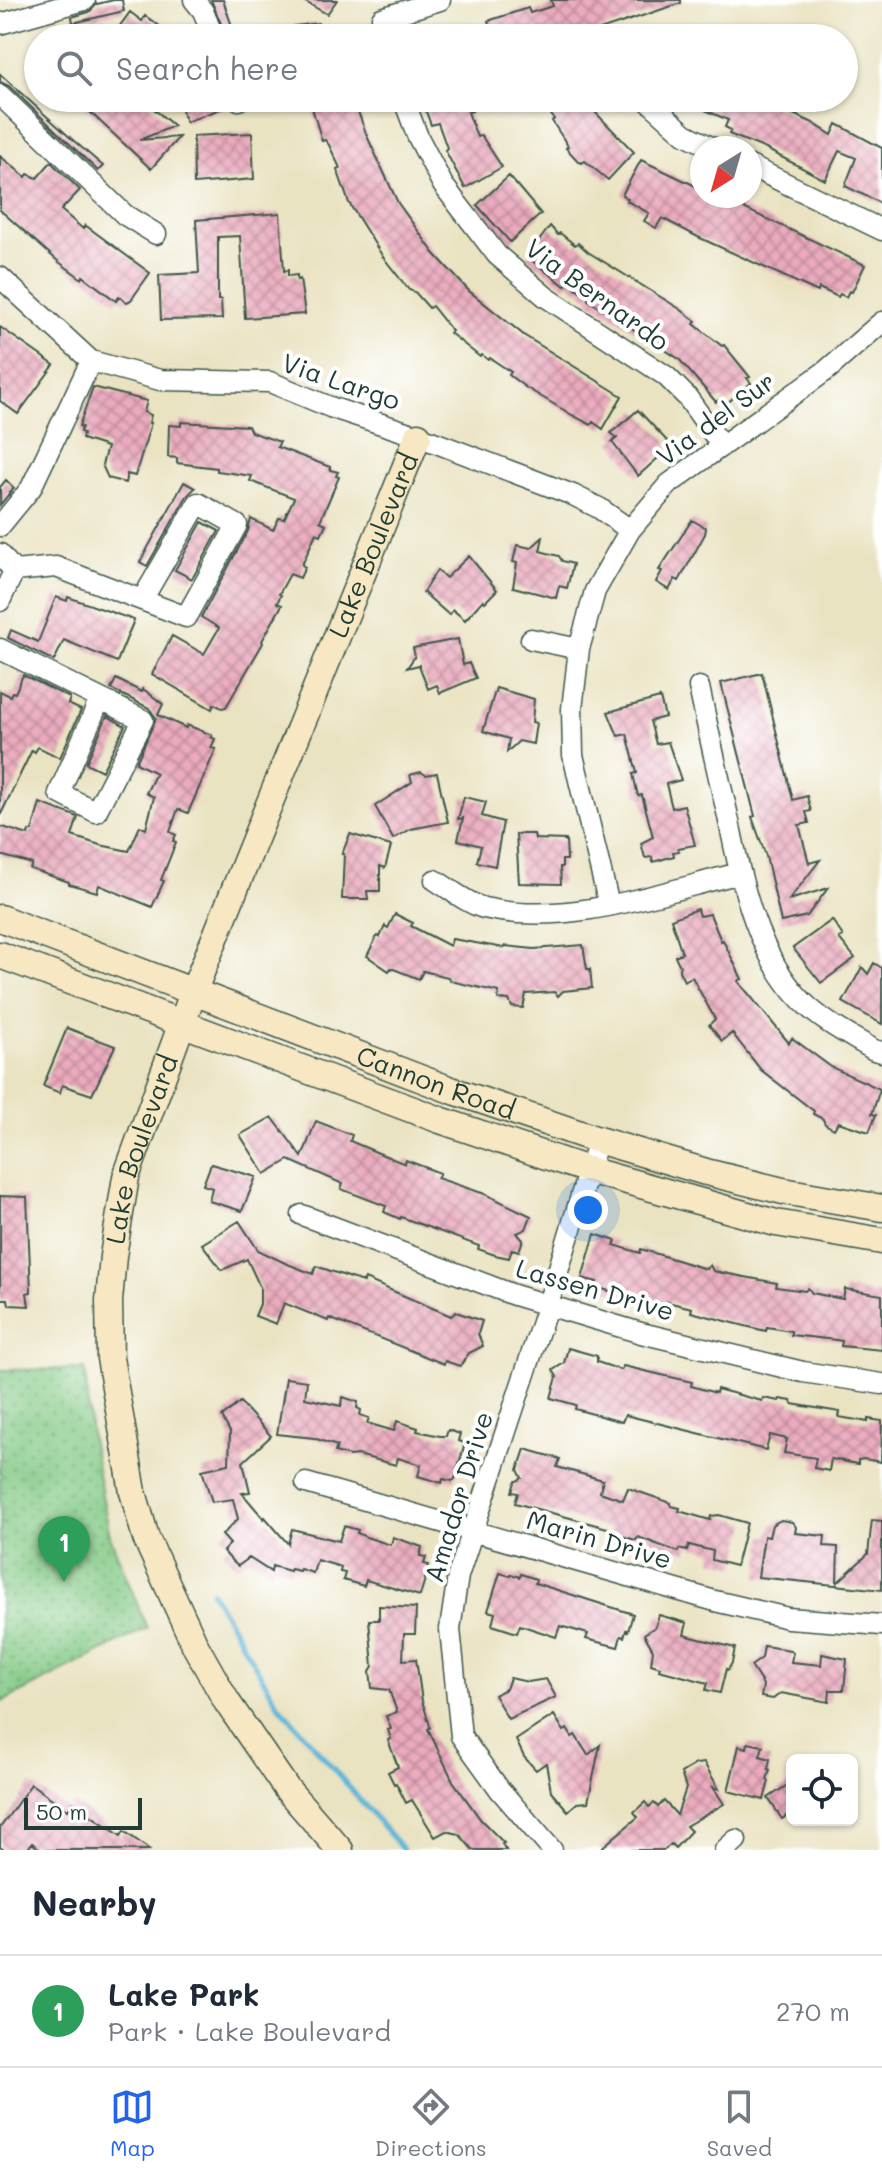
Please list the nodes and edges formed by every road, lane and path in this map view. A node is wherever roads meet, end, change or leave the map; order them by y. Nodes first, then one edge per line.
1 (85, 0) edge
2 (194, 0) edge
3 (440, 0) edge
4 (0, 24) edge
5 (208, 24) edge
6 (384, 24) edge
7 (0, 95) edge
8 (408, 112) edge
9 (660, 112) edge
10 (690, 136) edge
11 (762, 172) edge
12 (882, 230) edge
13 (156, 234) dead end
14 (0, 277) edge
15 (882, 322) edge
16 (91, 361) junction
17 (418, 436) junction
18 (722, 446) junction
19 (0, 526) edge
20 (630, 530) junction
21 (0, 554) edge
22 (14, 571) junction
23 (142, 600) junction
24 (0, 601) edge
25 (531, 639) dead end
26 (0, 649) edge
27 (579, 649) junction
28 (699, 687) dead end
29 (100, 699) junction
30 (740, 873) junction
31 (435, 880) dead end
32 (609, 905) junction
33 (0, 918) edge
34 (0, 955) edge
35 (194, 990) junction
36 (183, 1022) junction
37 (882, 1052) edge
38 (598, 1140) junction
39 (588, 1170) junction
40 (882, 1208) edge
41 (302, 1215) dead end
42 (882, 1241) edge
43 (548, 1304) junction
44 (882, 1384) edge
45 (306, 1483) dead end
46 (473, 1531) junction
47 (882, 1625) edge
48 (340, 1850) edge
49 (552, 1850) edge

1 - 4 street
2 - 5 street
3 - 6 street
7 - 13 street
8 - 18 street, Via Bernardo
9 - 10 street
11 - 12 street
14 - 16 street, Via Largo
15 - 18 street, Via del Sur
16 - 17 street, Via Largo
16 - 19 street
17 - 20 street, Via Largo
17 - 35 main road, Lake Boulevard
18 - 20 street, Via del Sur
20 - 27 street, Via del Sur
21 - 22 street
22 - 23 street
22 - 24 street
23 - 23 street
25 - 27 street
26 - 29 street
27 - 32 street, Via del Sur
28 - 30 street
29 - 29 street
30 - 32 street
30 - 37 street
31 - 32 street
33 - 35 main road, Cannon Road
34 - 36 main road, Cannon Road
35 - 36 main road, Lake Boulevard
35 - 38 main road, Cannon Road
36 - 39 main road, Cannon Road
36 - 48 main road, Lake Boulevard
38 - 39 street, Amador Drive
38 - 40 main road, Cannon Road
39 - 42 main road, Cannon Road
39 - 43 street, Amador Drive
41 - 43 street, Lassen Drive
43 - 44 street, Lassen Drive
43 - 46 street, Amador Drive
45 - 46 street, Marin Drive
46 - 47 street, Marin Drive
46 - 49 street, Amador Drive

